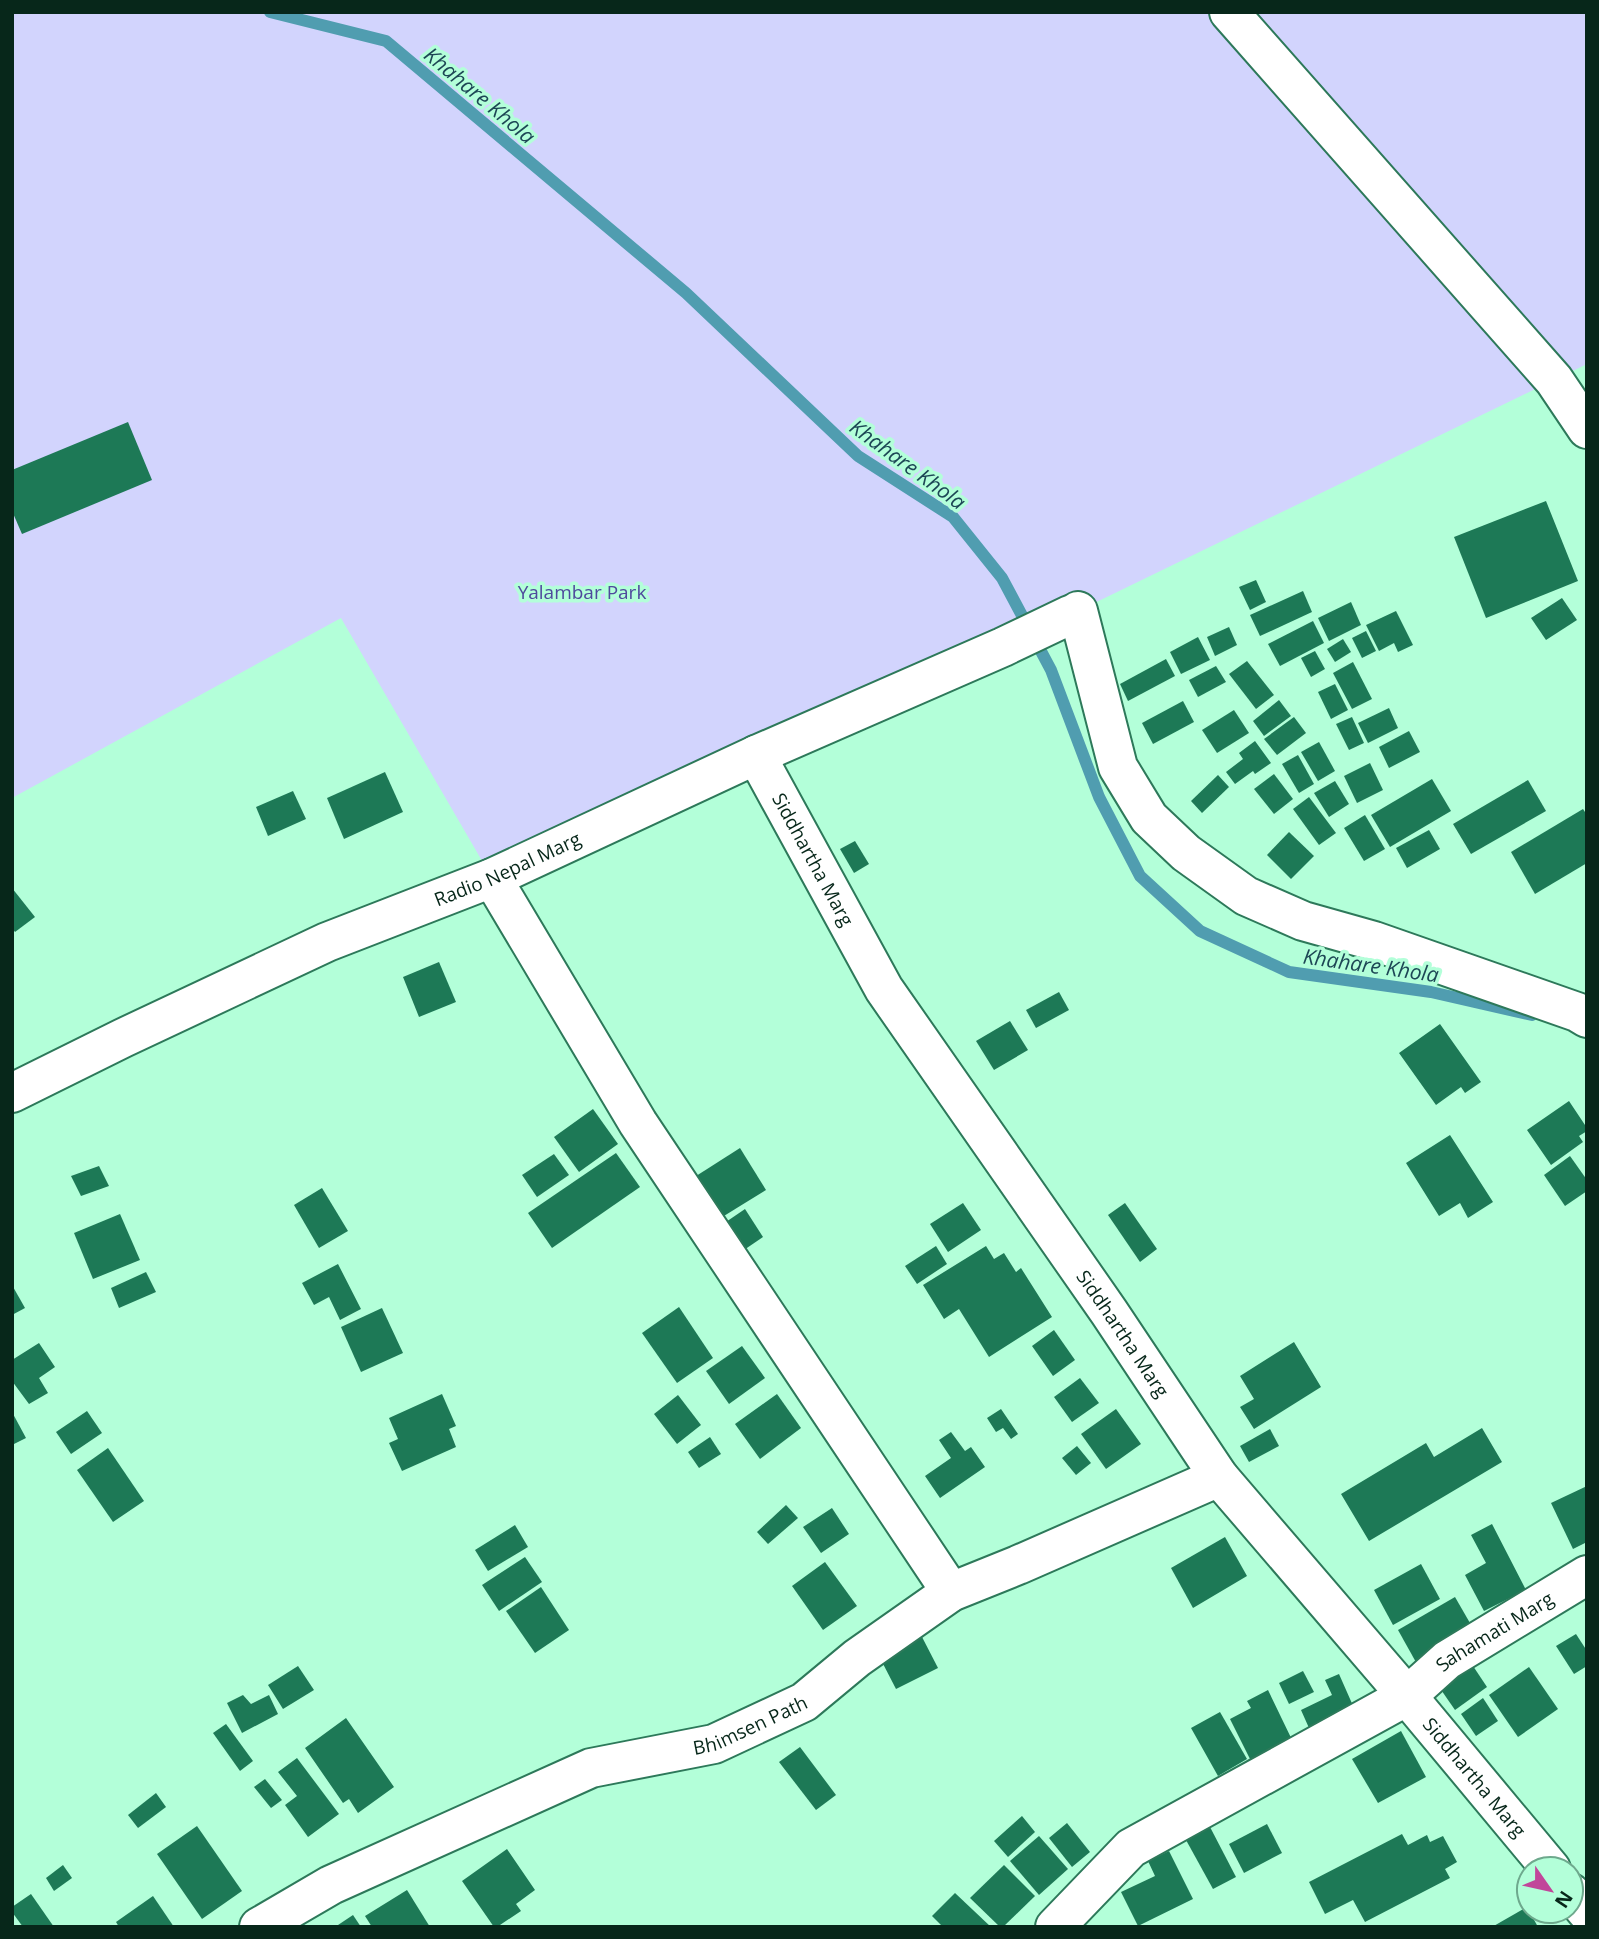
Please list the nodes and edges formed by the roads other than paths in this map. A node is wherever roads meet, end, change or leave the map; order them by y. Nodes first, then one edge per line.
1 (1229, 12) edge
2 (1587, 429) edge
3 (756, 755) junction
4 (492, 878) junction
5 (1587, 1018) edge
6 (12, 1093) edge
7 (1219, 1477) junction
8 (1587, 1575) edge
9 (951, 1592) junction
10 (1407, 1696) junction
11 (1539, 1855) edge
12 (1059, 1925) edge
13 (259, 1927) edge

1 - 2 street
3 - 4 street, Radio Nepal Marg
3 - 5 street, Radio Nepal Marg
3 - 7 street, Siddhartha Marg
4 - 6 street, Radio Nepal Marg
4 - 9 street
7 - 9 street, Bhimsen Path
7 - 10 street, Siddhartha Marg
8 - 10 street, Sahamati Marg
9 - 13 street, Bhimsen Path
10 - 11 street, Siddhartha Marg
10 - 12 street, Sahamati Marg

